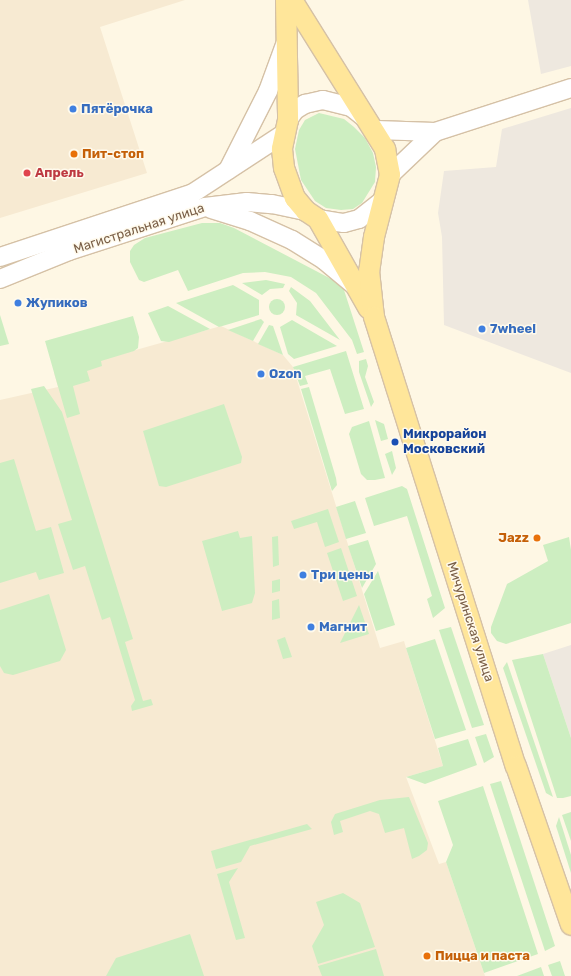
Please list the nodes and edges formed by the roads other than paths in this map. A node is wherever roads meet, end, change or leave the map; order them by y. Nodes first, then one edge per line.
1 (286, 0) edge
2 (292, 0) edge
3 (287, 39) junction
4 (571, 88) edge
5 (370, 123) junction
6 (285, 127) junction
7 (435, 132) junction
8 (226, 172) junction
9 (390, 175) junction
10 (382, 201) junction
11 (205, 206) junction
12 (157, 213) junction
13 (312, 215) junction
14 (0, 257) edge
15 (0, 279) edge
16 (356, 286) junction
17 (374, 317) junction
18 (571, 925) edge

1 - 3 main road
2 - 5 main road
3 - 6 main road
3 - 8 main road
4 - 7 main road
5 - 6 main road
5 - 7 main road
5 - 9 main road
6 - 8 main road, Магистральная улица
6 - 13 main road
7 - 9 main road
8 - 12 main road, Магистральная улица
9 - 10 main road
10 - 13 main road
10 - 17 main road, Мичуринская улица
11 - 12 main road, Магистральная улица
11 - 13 main road, Магистральная улица
11 - 16 main road
12 - 14 main road
12 - 15 main road, Магистральная улица
13 - 16 main road, Мичуринская улица
16 - 17 main road, Мичуринская улица
17 - 18 main road, Мичуринская улица

